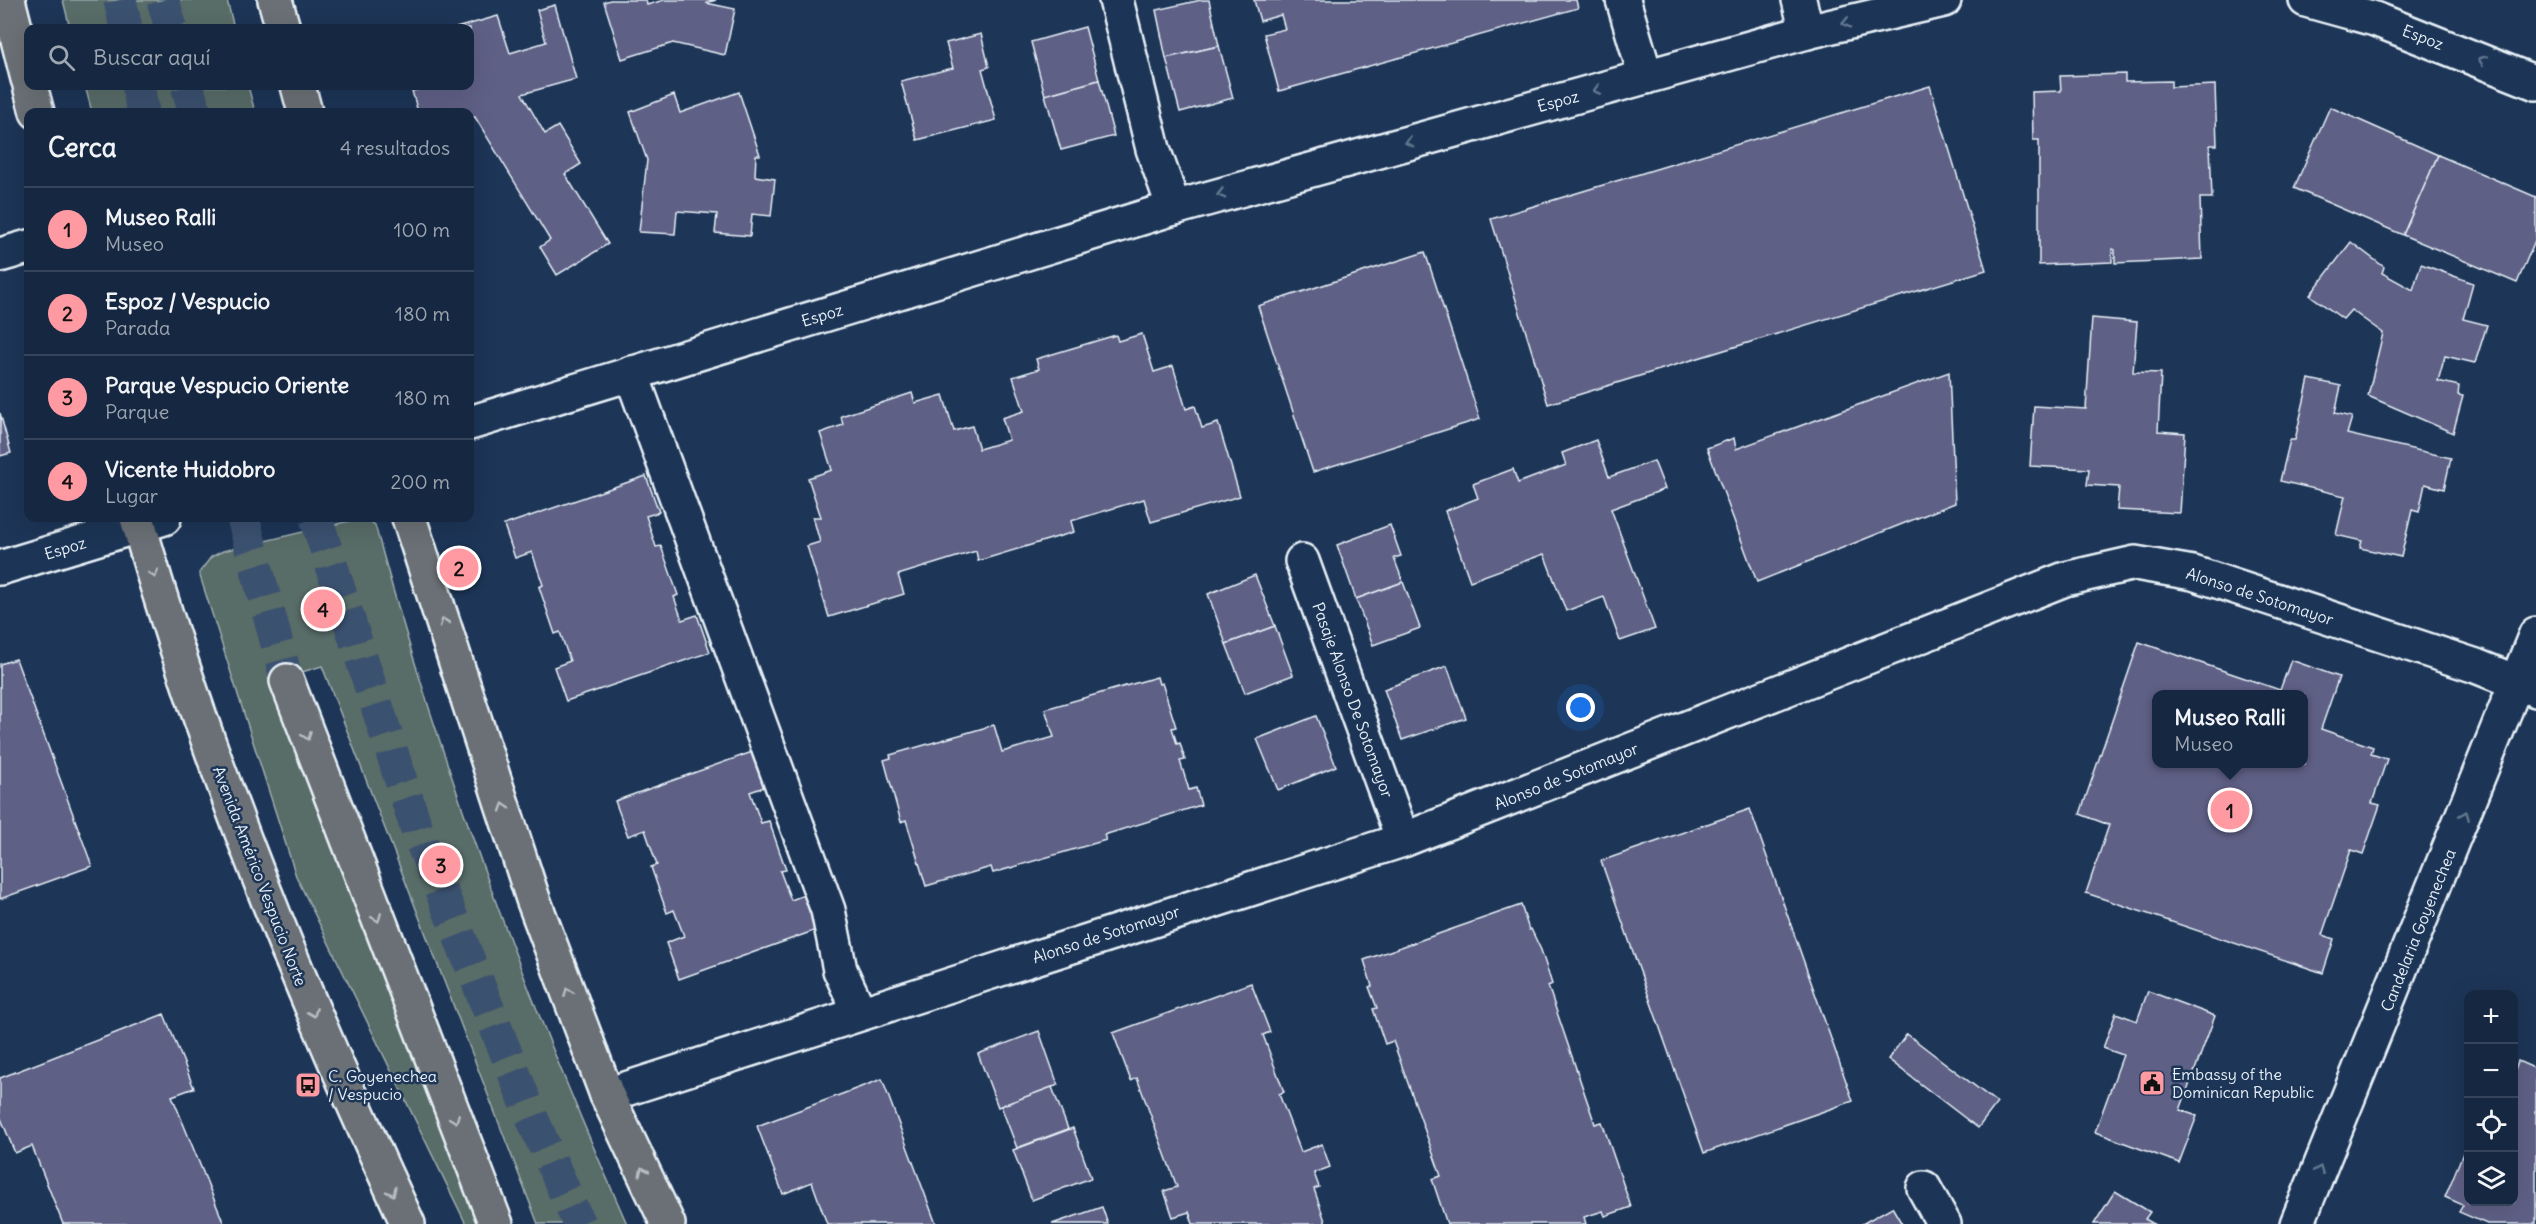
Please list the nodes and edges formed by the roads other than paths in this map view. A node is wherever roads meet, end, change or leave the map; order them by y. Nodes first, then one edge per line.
1 (8, 0) edge
2 (275, 0) edge
3 (1116, 0) edge
4 (1623, 0) edge
5 (1799, 0) edge
6 (1944, 0) edge
7 (2306, 0) edge
8 (282, 24) edge
9 (1807, 32) junction
10 (24, 63) edge
11 (1646, 77) junction
12 (2536, 83) edge
13 (31, 90) edge
14 (299, 90) edge
15 (36, 108) edge
16 (304, 108) edge
17 (1173, 207) junction
18 (24, 248) edge
19 (0, 255) edge
20 (631, 374) junction
21 (474, 422) edge
22 (141, 522) edge
23 (148, 522) edge
24 (411, 522) edge
25 (1302, 561) dead end
26 (0, 568) edge
27 (2536, 634) edge
28 (287, 681) tunnel mouth
29 (2527, 686) edge
30 (1403, 840) junction
31 (860, 1012) junction
32 (607, 1095) junction
33 (1924, 1188) dead end
34 (408, 1224) edge
35 (496, 1224) edge
36 (668, 1224) edge
37 (1944, 1224) edge
38 (2297, 1224) edge

1 - 10 main road
2 - 8 main road
3 - 17 street
4 - 11 street
5 - 9 street
6 -> 9 street, Espoz
12 -> 7 street, Espoz
9 - 11 street, Espoz
11 -> 17 street, Espoz
13 - 15 main road
14 - 16 main road
17 - 20 street, Espoz
18 - 19 street
20 - 21 street, Espoz
20 - 31 street
22 - 26 street, Espoz
23 -> 34 main road, Avenida Américo Vespucio Norte
32 -> 24 main road
25 - 30 street, Pasaje Alonso De Sotomayor
27 - 29 street, Candelaria Goyenechea
28 -> 35 main road
29 - 30 street, Alonso de Sotomayor
38 -> 29 street, Candelaria Goyenechea
30 - 31 street, Alonso de Sotomayor
31 - 32 street, Alonso de Sotomayor
36 -> 32 main road
33 - 37 street

